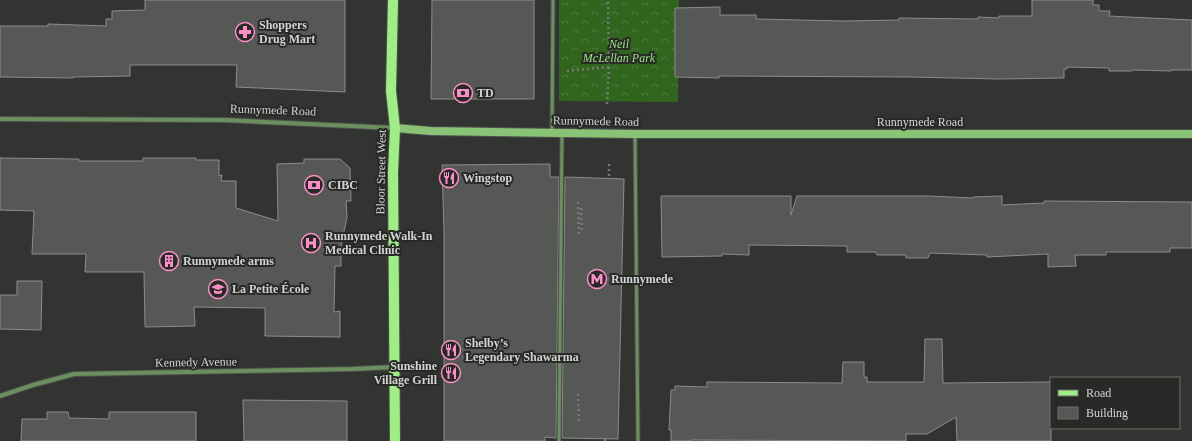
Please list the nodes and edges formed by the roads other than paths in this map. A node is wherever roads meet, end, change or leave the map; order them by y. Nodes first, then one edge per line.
1 (393, 0) edge
2 (553, 0) edge
3 (0, 119) edge
4 (395, 128) junction
5 (552, 132) junction
6 (562, 132) junction
7 (635, 134) junction
8 (1192, 134) edge
9 (395, 367) junction
10 (0, 396) edge
11 (395, 441) edge
12 (559, 441) edge
13 (638, 441) edge

1 - 4 main road, Bloor Street West
2 - 5 lane
3 - 4 street, Runnymede Road
4 - 5 street, Runnymede Road
4 - 9 main road, Bloor Street West
5 - 6 street, Runnymede Road
6 - 7 street, Runnymede Road
6 - 12 lane
7 - 8 street, Runnymede Road
7 - 13 lane
9 - 10 street, Kennedy Avenue
9 - 11 main road, Bloor Street West

